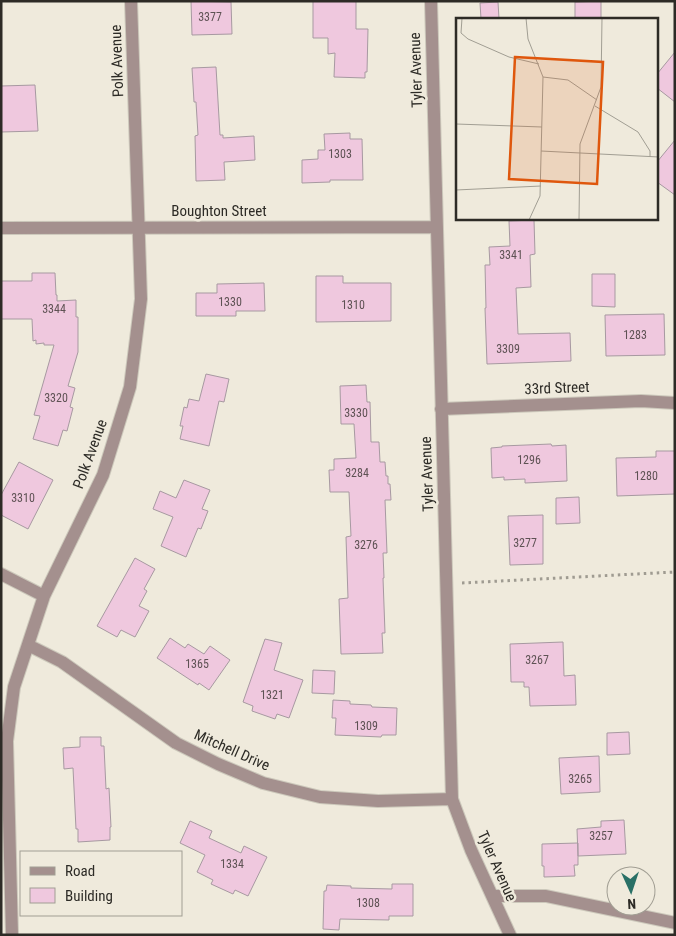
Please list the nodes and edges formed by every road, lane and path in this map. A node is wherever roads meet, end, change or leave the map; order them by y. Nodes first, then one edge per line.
1 (131, 1) edge
2 (430, 1) edge
3 (437, 227) junction
4 (1, 228) edge
5 (139, 228) junction
6 (675, 403) edge
7 (441, 409) junction
8 (675, 572) edge
9 (1, 574) edge
10 (446, 584) junction
11 (44, 596) junction
12 (28, 645) junction
13 (452, 800) junction
14 (493, 896) junction
15 (675, 923) edge
16 (12, 935) edge
17 (510, 935) edge

1 - 5 street, Polk Avenue
2 - 3 street, Tyler Avenue
3 - 5 street, Boughton Street
3 - 7 street, Tyler Avenue
4 - 5 street, Boughton Street
5 - 11 street, Polk Avenue
6 - 7 street, 33rd Street
7 - 10 street, Tyler Avenue
8 - 10 path
9 - 11 street
10 - 13 street, Tyler Avenue
11 - 12 street, Polk Avenue
12 - 13 street, Mitchell Drive
12 - 16 street, Polk Avenue
13 - 14 street, Tyler Avenue
14 - 15 street
14 - 17 street, Tyler Avenue

